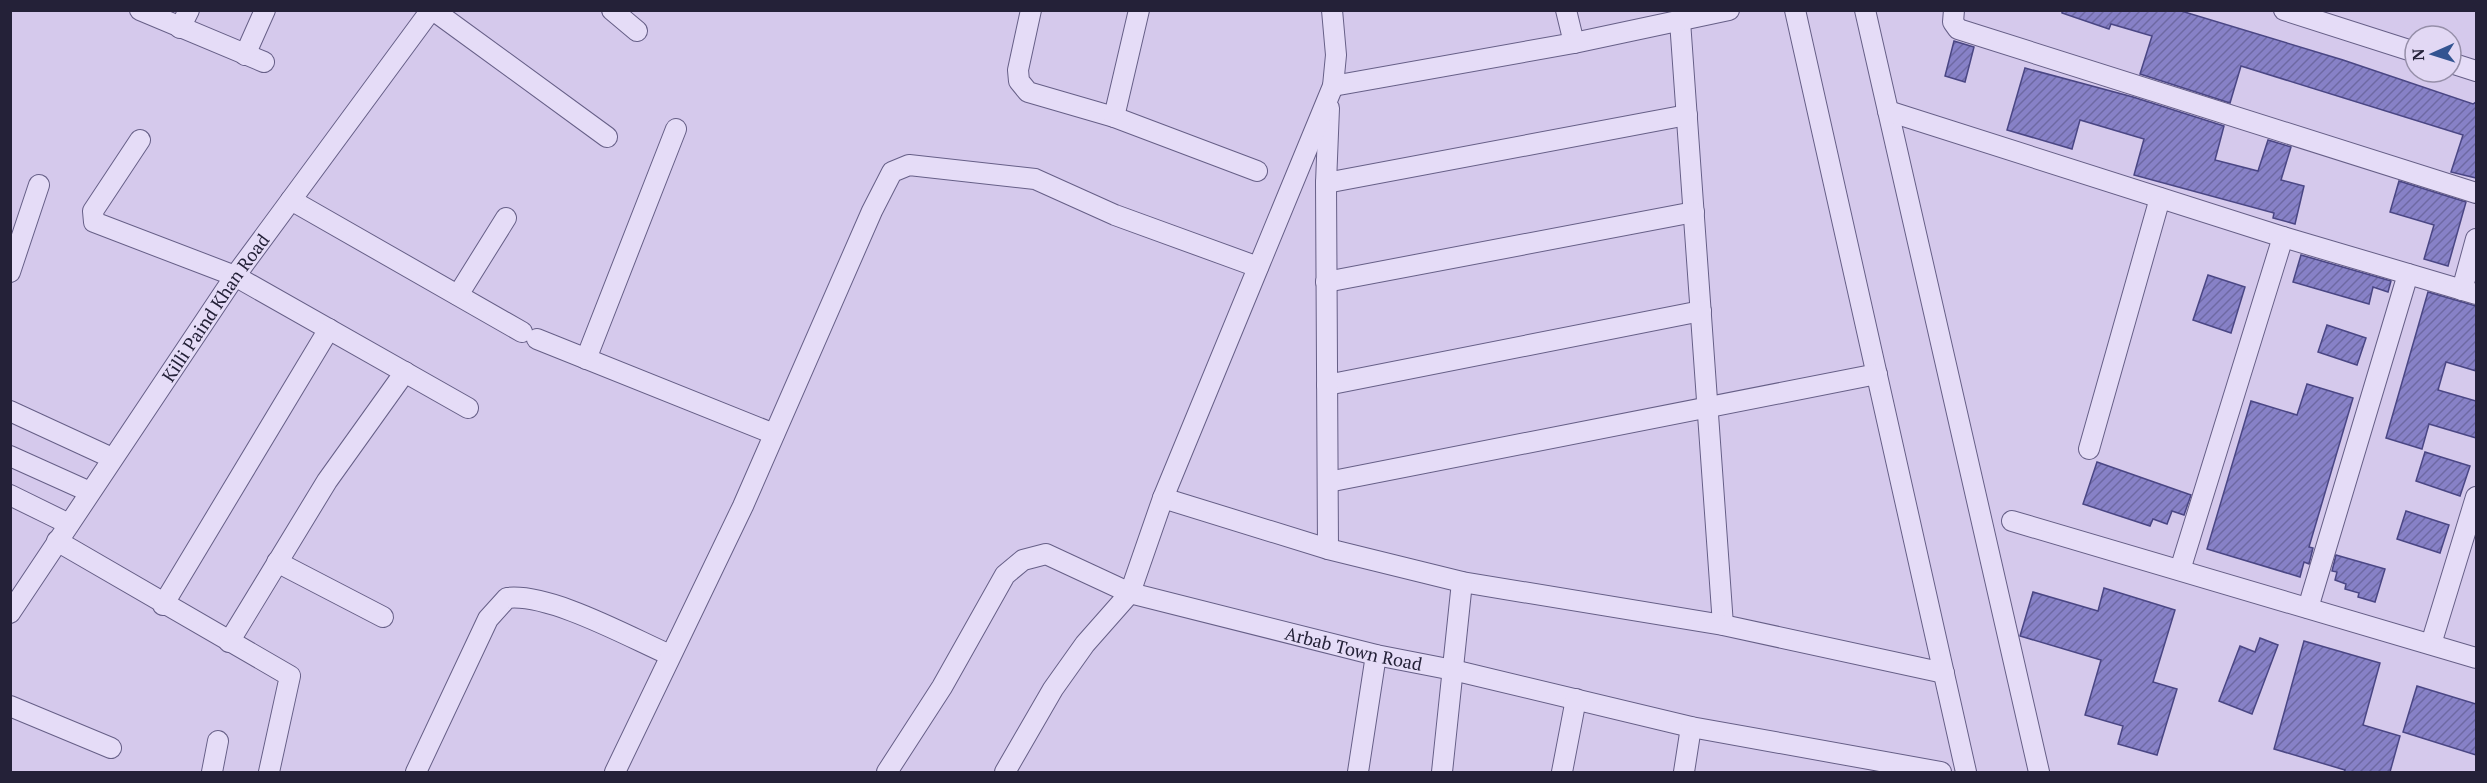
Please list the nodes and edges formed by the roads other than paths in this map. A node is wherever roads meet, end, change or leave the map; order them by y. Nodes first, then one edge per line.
1 (140, 10) edge
2 (265, 10) edge
3 (432, 10) edge
4 (612, 10) edge
5 (1031, 10) edge
6 (1138, 10) edge
7 (1332, 10) edge
8 (1566, 10) edge
9 (1730, 10) edge
10 (1795, 10) edge
11 (1865, 10) edge
12 (1954, 10) edge
13 (2284, 10) edge
14 (184, 19) edge
15 (1680, 21) junction
16 (638, 31) dead end
17 (1574, 43) junction
18 (2403, 48) edge
19 (244, 54) junction
20 (264, 62) dead end
21 (1331, 90) junction
22 (1888, 111) junction
23 (1687, 115) junction
24 (1114, 117) junction
25 (676, 129) dead end
26 (607, 136) dead end
27 (140, 140) dead end
28 (1257, 171) dead end
29 (1326, 183) junction
30 (39, 184) dead end
31 (2476, 193) edge
32 (2160, 198) junction
33 (291, 200) junction
34 (1694, 212) junction
35 (506, 218) dead end
36 (2283, 237) junction
37 (2476, 239) edge
38 (1258, 267) junction
39 (10, 272) edge
40 (2408, 274) junction
41 (235, 276) junction
42 (1326, 282) junction
43 (2469, 292) edge
44 (458, 295) junction
45 (1701, 311) junction
46 (329, 329) junction
47 (586, 359) junction
48 (405, 372) junction
49 (1877, 374) junction
50 (1327, 385) junction
51 (1707, 405) junction
52 (468, 408) dead end
53 (10, 411) edge
54 (774, 434) junction
55 (2089, 449) dead end
56 (10, 456) edge
57 (112, 458) junction
58 (1328, 482) junction
59 (90, 492) junction
60 (10, 495) edge
61 (2476, 497) edge
62 (1163, 498) junction
63 (2012, 521) dead end
64 (69, 524) junction
65 (57, 542) junction
66 (1328, 549) junction
67 (277, 562) junction
68 (2180, 570) junction
69 (1462, 582) junction
70 (1130, 593) junction
71 (163, 605) junction
72 (2308, 608) junction
73 (12, 609) edge
74 (383, 617) dead end
75 (1723, 625) junction
76 (229, 642) junction
77 (2431, 644) junction
78 (670, 655) junction
79 (1376, 655) junction
80 (2476, 658) edge
81 (1453, 670) junction
82 (1944, 673) junction
83 (1576, 699) junction
84 (10, 706) edge
85 (1691, 728) junction
86 (218, 741) dead end
87 (111, 748) dead end
88 (1844, 764) edge
89 (212, 772) edge
90 (269, 772) edge
91 (416, 772) edge
92 (615, 772) edge
93 (886, 772) edge
94 (1005, 772) edge
95 (1358, 772) edge
96 (1442, 772) edge
97 (1562, 772) edge
98 (1684, 772) edge
99 (1941, 772) edge
100 (1966, 772) edge
101 (2039, 772) edge

1 - 14 street
2 - 19 street
3 - 26 street
3 - 33 street, Killi Paind Khan Road
4 - 16 street
5 - 24 street
6 - 24 street
7 - 21 street
8 - 17 street
9 - 15 street
10 - 49 street
11 - 22 street
12 - 31 street
13 - 18 street
14 - 19 street
15 - 17 street
15 - 23 street
17 - 21 street
19 - 20 street
21 - 29 street
21 - 38 street
22 - 32 street
22 - 101 street
23 - 29 street
23 - 34 street
24 - 28 street
25 - 47 street
27 - 41 street
29 - 42 street
30 - 39 street
32 - 36 street
32 - 55 street
33 - 41 street, Killi Paind Khan Road
33 - 44 street
34 - 42 street
34 - 45 street
35 - 44 street
36 - 40 street
36 - 68 street
37 - 43 street
38 - 54 street
38 - 62 street
40 - 43 street
40 - 72 street
41 - 46 street
41 - 57 street, Killi Paind Khan Road
42 - 50 street
44 - 47 street
45 - 50 street
45 - 51 street
46 - 48 street
46 - 71 street
47 - 54 street
48 - 52 street
48 - 67 street
49 - 51 street
49 - 82 street
50 - 58 street
51 - 58 street
51 - 75 street
53 - 57 street
54 - 78 street
56 - 59 street
57 - 59 street, Killi Paind Khan Road
58 - 66 street
59 - 64 street, Killi Paind Khan Road
60 - 64 street
61 - 77 street
62 - 66 street
62 - 70 street
63 - 68 street
64 - 65 street, Killi Paind Khan Road
65 - 71 street
65 - 73 street, Killi Paind Khan Road
66 - 69 street
67 - 74 street
67 - 76 street
68 - 72 street
69 - 75 street
69 - 81 street
70 - 79 street, Arbab Town Road
70 - 93 street, Arbab Town Road
70 - 94 street
71 - 76 street
72 - 77 street
75 - 82 street
76 - 90 street
77 - 80 street
78 - 91 street
78 - 92 street
79 - 81 street, Arbab Town Road
79 - 95 street
81 - 83 street, Arbab Town Road
81 - 96 street
82 - 100 street
83 - 85 street, Arbab Town Road
83 - 97 street
84 - 87 street
85 - 88 street, Arbab Town Road
85 - 98 street
86 - 89 street
88 - 99 street, Arbab Town Road

